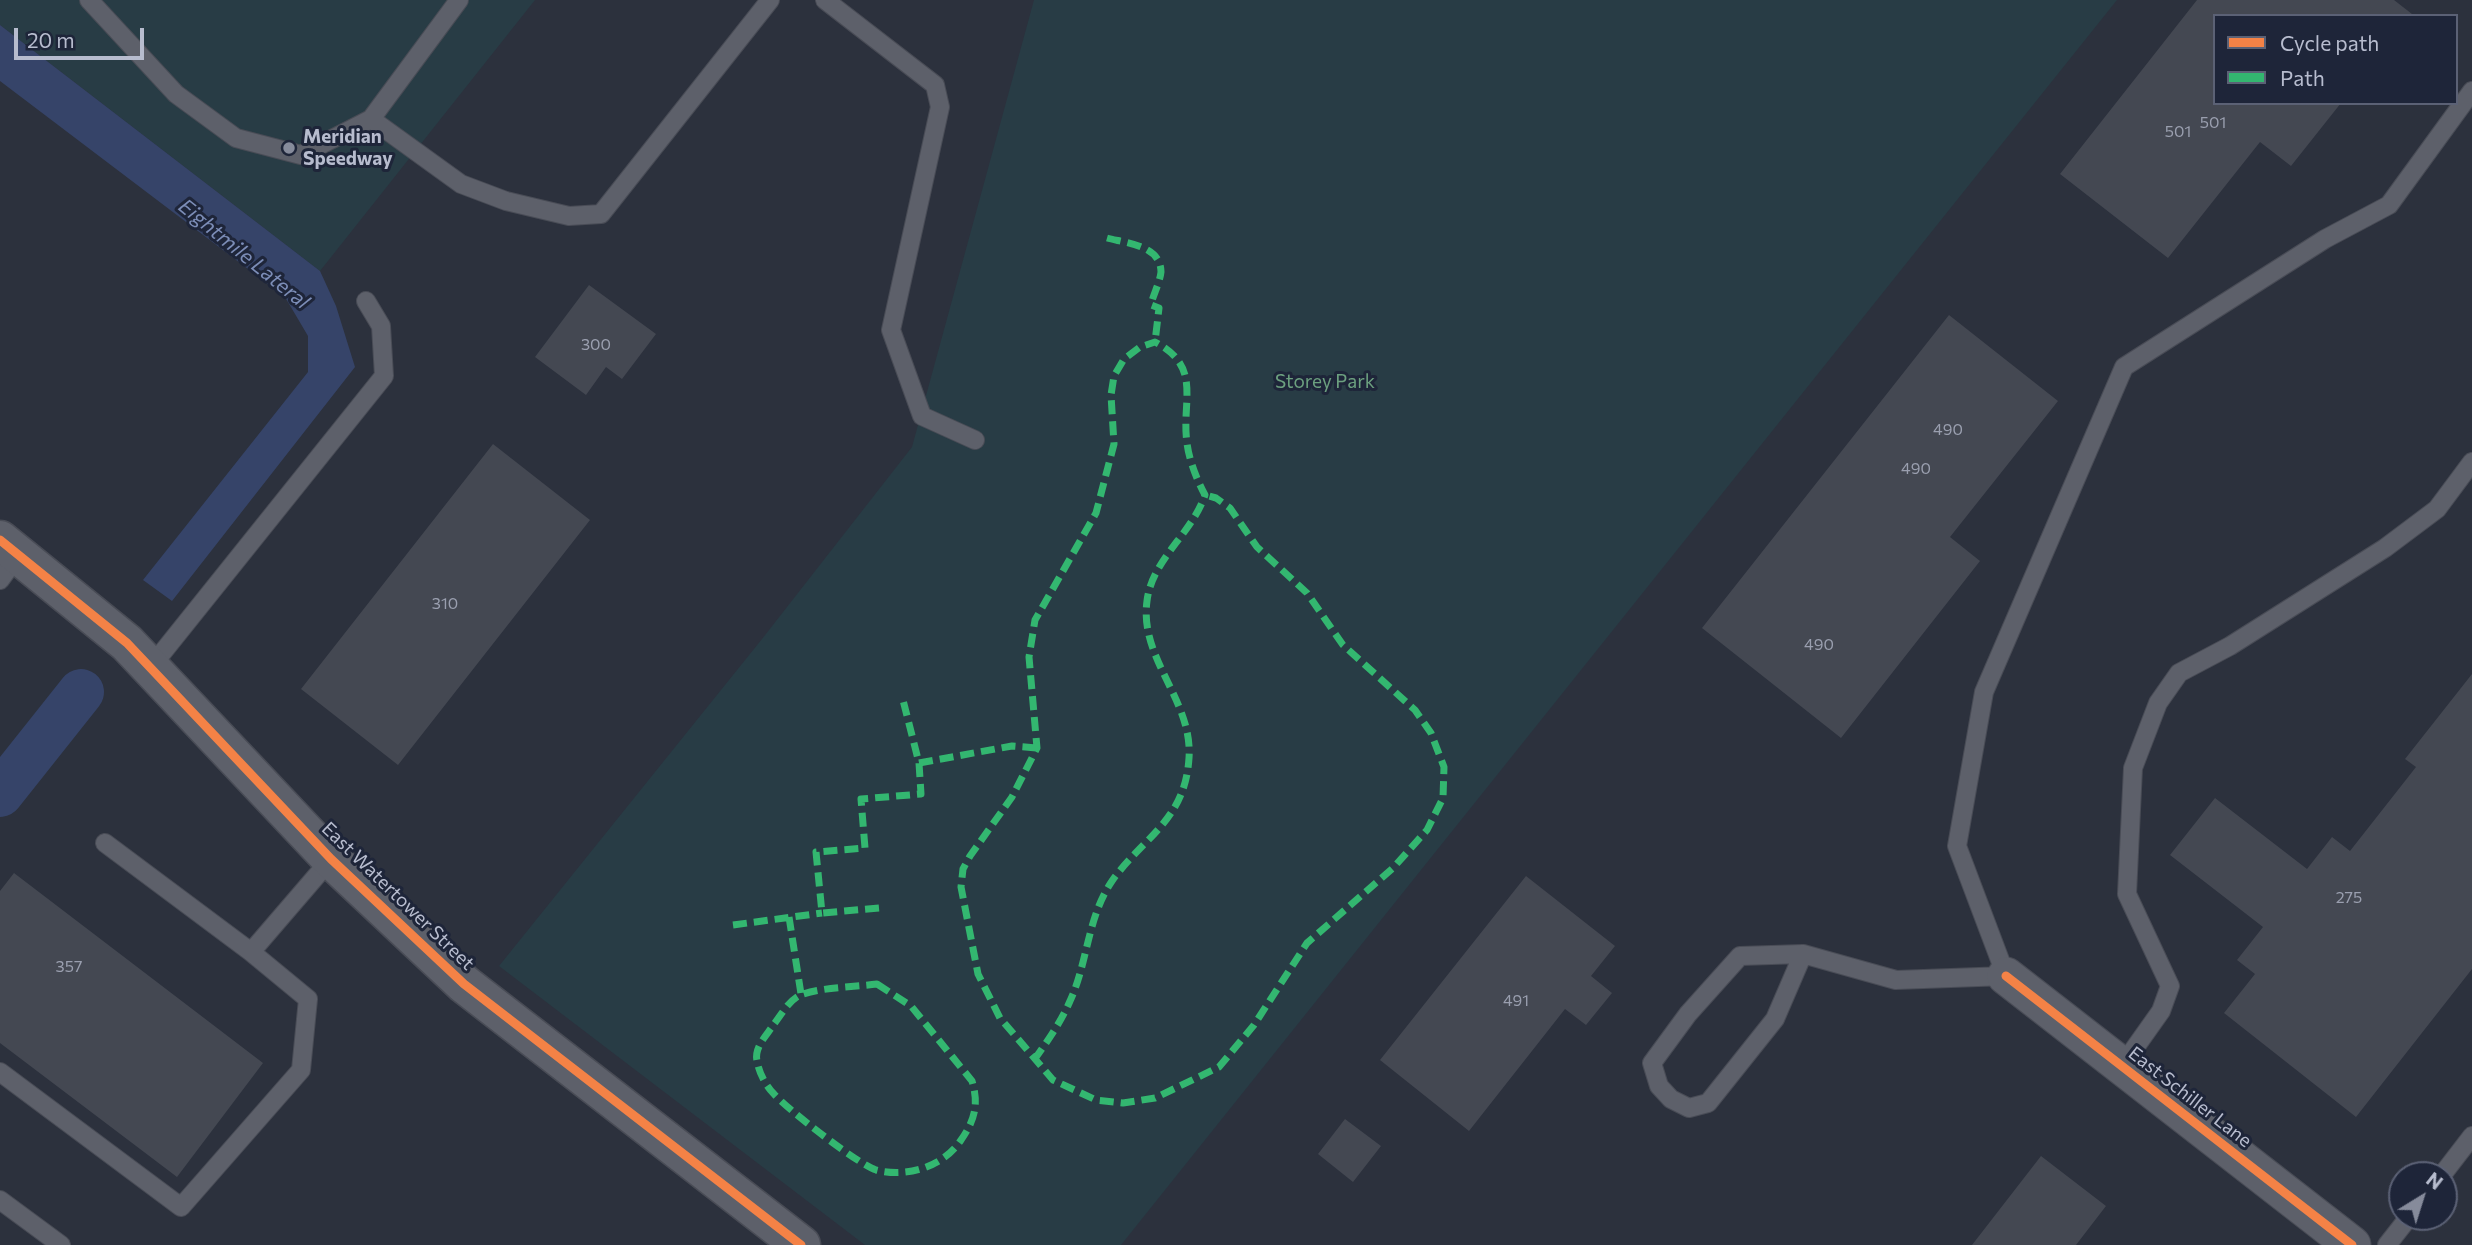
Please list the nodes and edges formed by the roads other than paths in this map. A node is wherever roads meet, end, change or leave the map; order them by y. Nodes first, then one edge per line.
1 (89, 0) edge
2 (459, 0) edge
3 (770, 0) edge
4 (825, 0) edge
5 (2472, 91) edge
6 (370, 119) junction
7 (366, 301) dead end
8 (975, 440) dead end
9 (2472, 462) edge
10 (6, 558) edge
11 (150, 668) junction
12 (105, 843) dead end
13 (331, 859) junction
14 (251, 952) junction
15 (1803, 954) junction
16 (2006, 976) junction
17 (2122, 1066) junction
18 (0, 1072) edge
19 (2472, 1136) edge
20 (2453, 1161) edge
21 (0, 1200) edge
22 (2398, 1231) edge
23 (61, 1245) edge
24 (801, 1245) edge
25 (2352, 1245) edge
26 (2387, 1245) edge

1 - 6 lane
2 - 6 lane
3 - 6 lane
4 - 8 lane
5 - 16 lane
7 - 11 lane
9 - 17 lane
10 - 11 street, East Watertower Street
11 - 13 street, East Watertower Street
12 - 14 lane
13 - 14 lane
13 - 24 street, East Watertower Street
14 - 18 lane
15 - 15 lane
15 - 16 lane
16 - 17 street, East Schiller Lane
17 - 25 street, East Schiller Lane
19 - 20 lane
21 - 23 lane
22 - 26 lane

